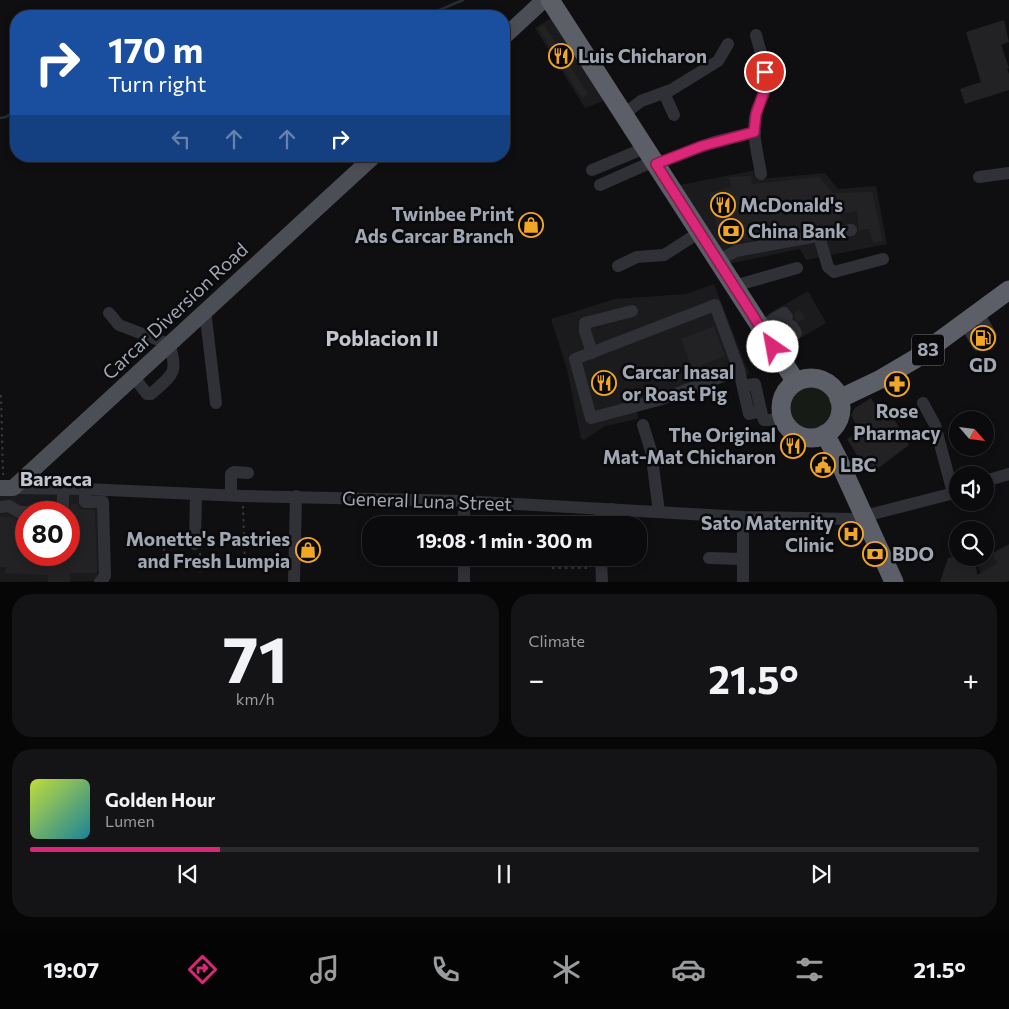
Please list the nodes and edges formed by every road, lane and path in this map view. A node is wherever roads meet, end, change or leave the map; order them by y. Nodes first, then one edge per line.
1 (544, 0) edge
2 (550, 0) edge
3 (510, 31) edge
4 (756, 35) dead end
5 (728, 44) dead end
6 (664, 93) junction
7 (624, 114) junction
8 (674, 115) dead end
9 (754, 132) junction
10 (651, 158) junction
11 (367, 162) edge
12 (592, 170) dead end
13 (1009, 173) edge
14 (761, 174) dead end
15 (979, 177) dead end
16 (600, 185) dead end
17 (851, 230) dead end
18 (700, 232) junction
19 (819, 236) junction
20 (883, 259) dead end
21 (717, 261) junction
22 (618, 266) dead end
23 (797, 268) dead end
24 (734, 286) junction
25 (1009, 290) edge
26 (205, 310) junction
27 (632, 311) dead end
28 (109, 313) dead end
29 (972, 318) junction
30 (760, 327) junction
31 (986, 342) dead end
32 (169, 344) junction
33 (773, 347) junction
34 (592, 353) junction
35 (739, 370) junction
36 (133, 376) junction
37 (796, 382) junction
38 (1, 395) edge
39 (839, 399) junction
40 (216, 403) dead end
41 (923, 403) dead end
42 (782, 416) junction
43 (644, 425) dead end
44 (825, 434) junction
45 (248, 473) dead end
46 (949, 473) edge
47 (1009, 474) edge
48 (994, 478) edge
49 (7, 488) edge
50 (63, 489) junction
51 (85, 489) junction
52 (196, 494) junction
53 (949, 495) edge
54 (237, 496) junction
55 (296, 496) junction
56 (464, 501) junction
57 (5, 507) edge
58 (606, 509) junction
59 (658, 512) junction
60 (464, 516) edge
61 (603, 516) edge
62 (609, 516) edge
63 (743, 517) junction
64 (865, 517) junction
65 (195, 538) joint
66 (163, 557) dead end
67 (709, 558) dead end
68 (743, 559) junction
69 (245, 565) dead end
70 (464, 566) edge
71 (549, 566) edge
72 (570, 566) edge
73 (601, 566) edge
74 (100, 582) edge
75 (294, 582) edge
76 (464, 582) edge
77 (602, 582) edge
78 (743, 582) edge
79 (894, 582) edge

1 - 3 main road
2 - 7 highway
4 - 9 street
5 - 6 street
6 - 7 street
6 - 8 street
7 - 10 highway
9 - 10 street
9 - 14 street
10 - 12 street
10 - 16 street
10 - 18 highway
11 - 26 main road, Carcar Diversion Road
13 - 15 street
17 - 19 street
18 - 21 highway
18 - 22 street
19 - 20 street
19 - 21 street
21 - 24 highway
23 - 24 street
24 - 30 highway
25 - 29 highway, 83
26 - 32 main road, Carcar Diversion Road
26 - 40 street
27 - 34 street
28 - 32 street
29 - 31 street
29 - 39 highway, 83
30 - 33 highway
30 - 33 street
32 - 36 main road, Carcar Diversion Road
32 - 36 street
33 - 37 highway
34 - 35 street
34 - 35 street
35 - 42 street
36 - 49 main road, Carcar Diversion Road
37 - 39 highway
37 - 42 highway
38 - 49 path
39 - 44 highway
41 - 46 street
42 - 44 highway
43 - 59 street
44 - 64 highway
45 - 54 street
47 - 48 street
49 - 50 street, General Luna Street
49 - 57 street
50 - 51 street, General Luna Street
50 - 57 street
51 - 52 street, General Luna Street
51 - 74 street
52 - 54 street, General Luna Street
52 - 65 street
53 - 64 street, General Luna Street
54 - 55 street, General Luna Street
54 - 69 path
55 - 56 street, General Luna Street
55 - 75 street
56 - 58 street, General Luna Street
56 - 60 street
58 - 59 street, General Luna Street
58 - 61 street
58 - 62 street
59 - 63 street, General Luna Street
63 - 64 street, General Luna Street
63 - 68 street
64 - 79 highway
65 - 66 path
67 - 68 street
68 - 78 street
70 - 76 street
71 - 72 path
73 - 77 street

